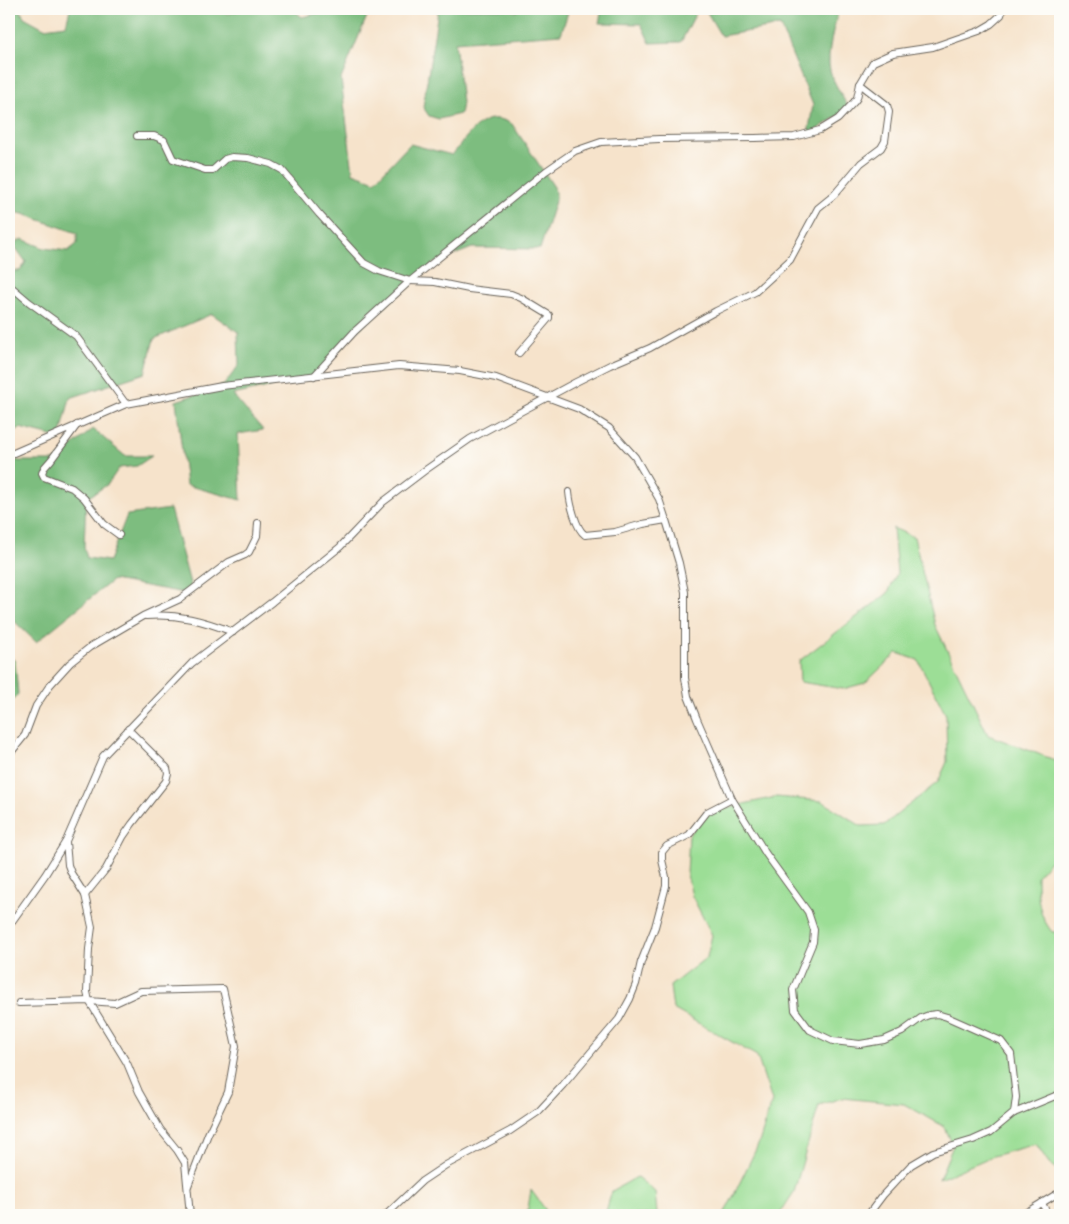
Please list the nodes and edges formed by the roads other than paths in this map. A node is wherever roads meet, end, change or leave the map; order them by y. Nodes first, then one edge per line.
1 (1003, 9) edge
2 (860, 84) junction
3 (137, 136) dead end
4 (410, 281) junction
5 (9, 284) edge
6 (519, 353) dead end
7 (314, 376) junction
8 (548, 397) junction
9 (126, 404) junction
10 (77, 425) junction
11 (9, 455) edge
12 (569, 492) dead end
13 (666, 520) junction
14 (258, 523) dead end
15 (119, 535) dead end
16 (142, 616) junction
17 (232, 632) junction
18 (128, 729) junction
19 (9, 755) edge
20 (732, 799) junction
21 (66, 841) junction
22 (86, 895) junction
23 (9, 924) edge
24 (89, 1001) junction
25 (20, 1002) dead end
26 (1060, 1094) edge
27 (1014, 1113) junction
28 (188, 1186) junction
29 (1060, 1192) edge
30 (1042, 1203) junction
31 (117, 1215) edge
32 (138, 1215) edge
33 (190, 1215) edge
34 (386, 1215) edge
35 (868, 1215) edge
36 (1022, 1215) edge
37 (1048, 1215) edge

1 - 2 street
2 - 4 street
2 - 8 street
3 - 4 street
4 - 6 street
4 - 7 street
5 - 9 street
7 - 8 street
7 - 9 street
8 - 13 street
8 - 17 street
9 - 10 street
10 - 11 street
10 - 15 street
12 - 13 street
13 - 20 street
14 - 16 street
16 - 17 street
16 - 19 street
17 - 18 street
18 - 21 street
18 - 22 street
20 - 27 street
20 - 34 street
21 - 22 street
21 - 23 street
22 - 24 street
24 - 25 street
24 - 28 street
24 - 28 street
26 - 27 street
27 - 35 street
28 - 33 street
29 - 30 street
30 - 36 street
30 - 37 street
31 - 32 street

